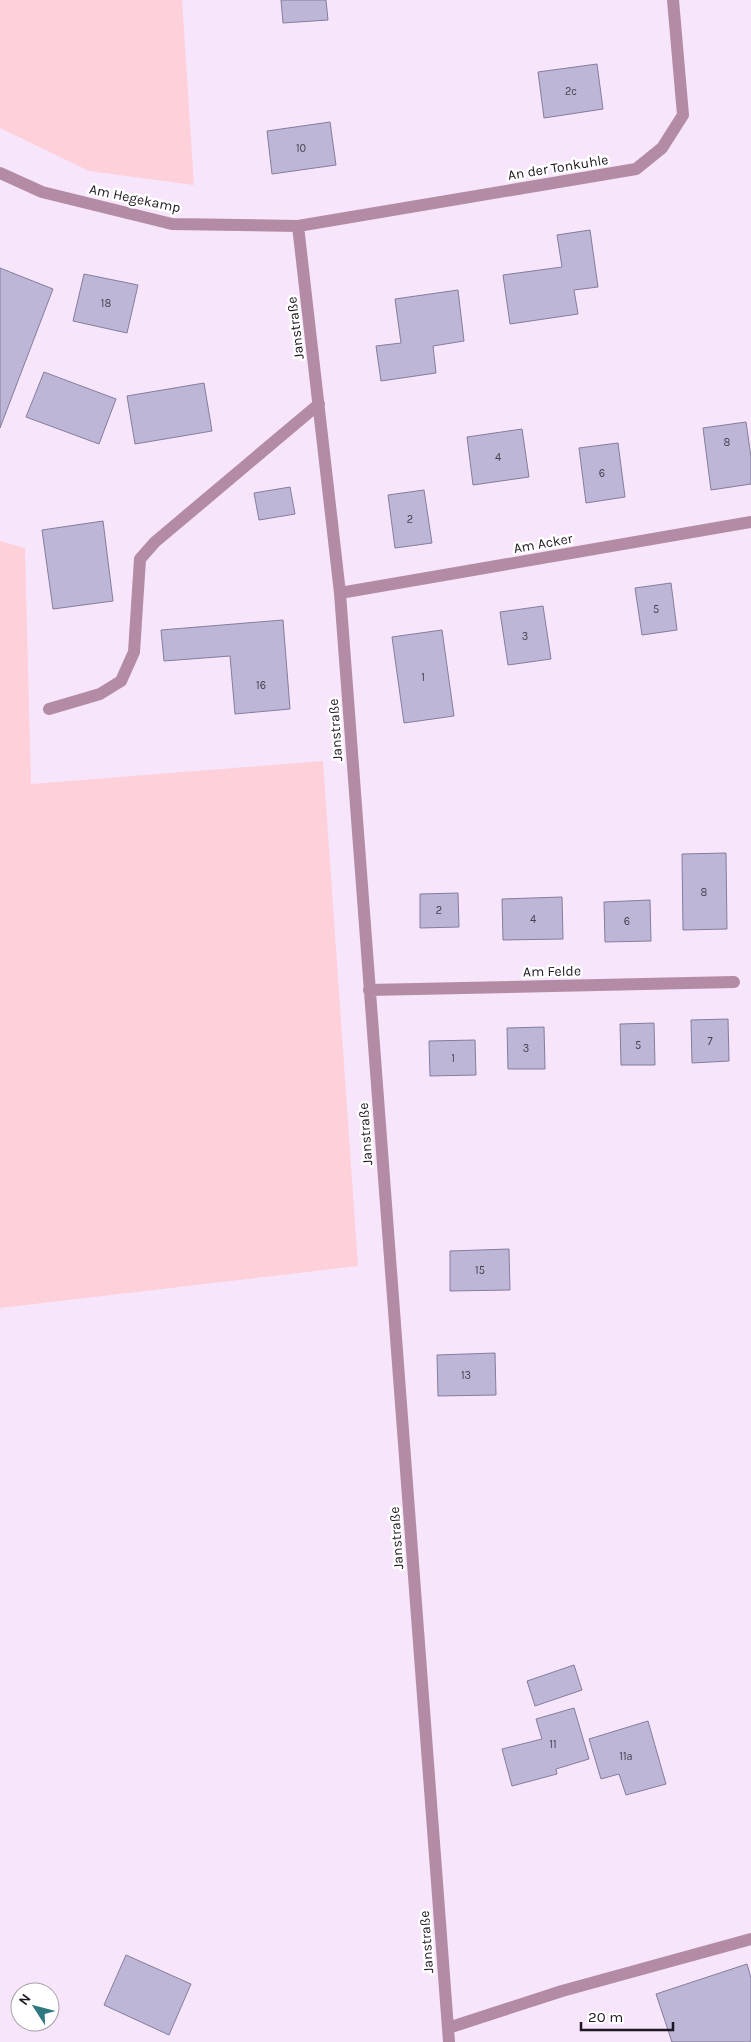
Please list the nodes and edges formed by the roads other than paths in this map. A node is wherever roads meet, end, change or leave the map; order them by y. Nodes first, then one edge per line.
1 (673, 0) edge
2 (0, 173) edge
3 (298, 226) junction
4 (319, 404) junction
5 (751, 522) edge
6 (340, 593) junction
7 (49, 709) dead end
8 (734, 982) dead end
9 (369, 990) junction
10 (751, 1939) edge
11 (448, 2028) junction
12 (449, 2042) edge

1 - 3 street, An der Tonkuhle
2 - 3 street, Am Hegekamp
3 - 4 street, Janstraße
4 - 6 street, Janstraße
4 - 7 street
5 - 6 street, Am Acker
6 - 9 street, Janstraße
8 - 9 street, Am Felde
9 - 11 street, Janstraße
10 - 11 street
11 - 12 street, Janstraße

